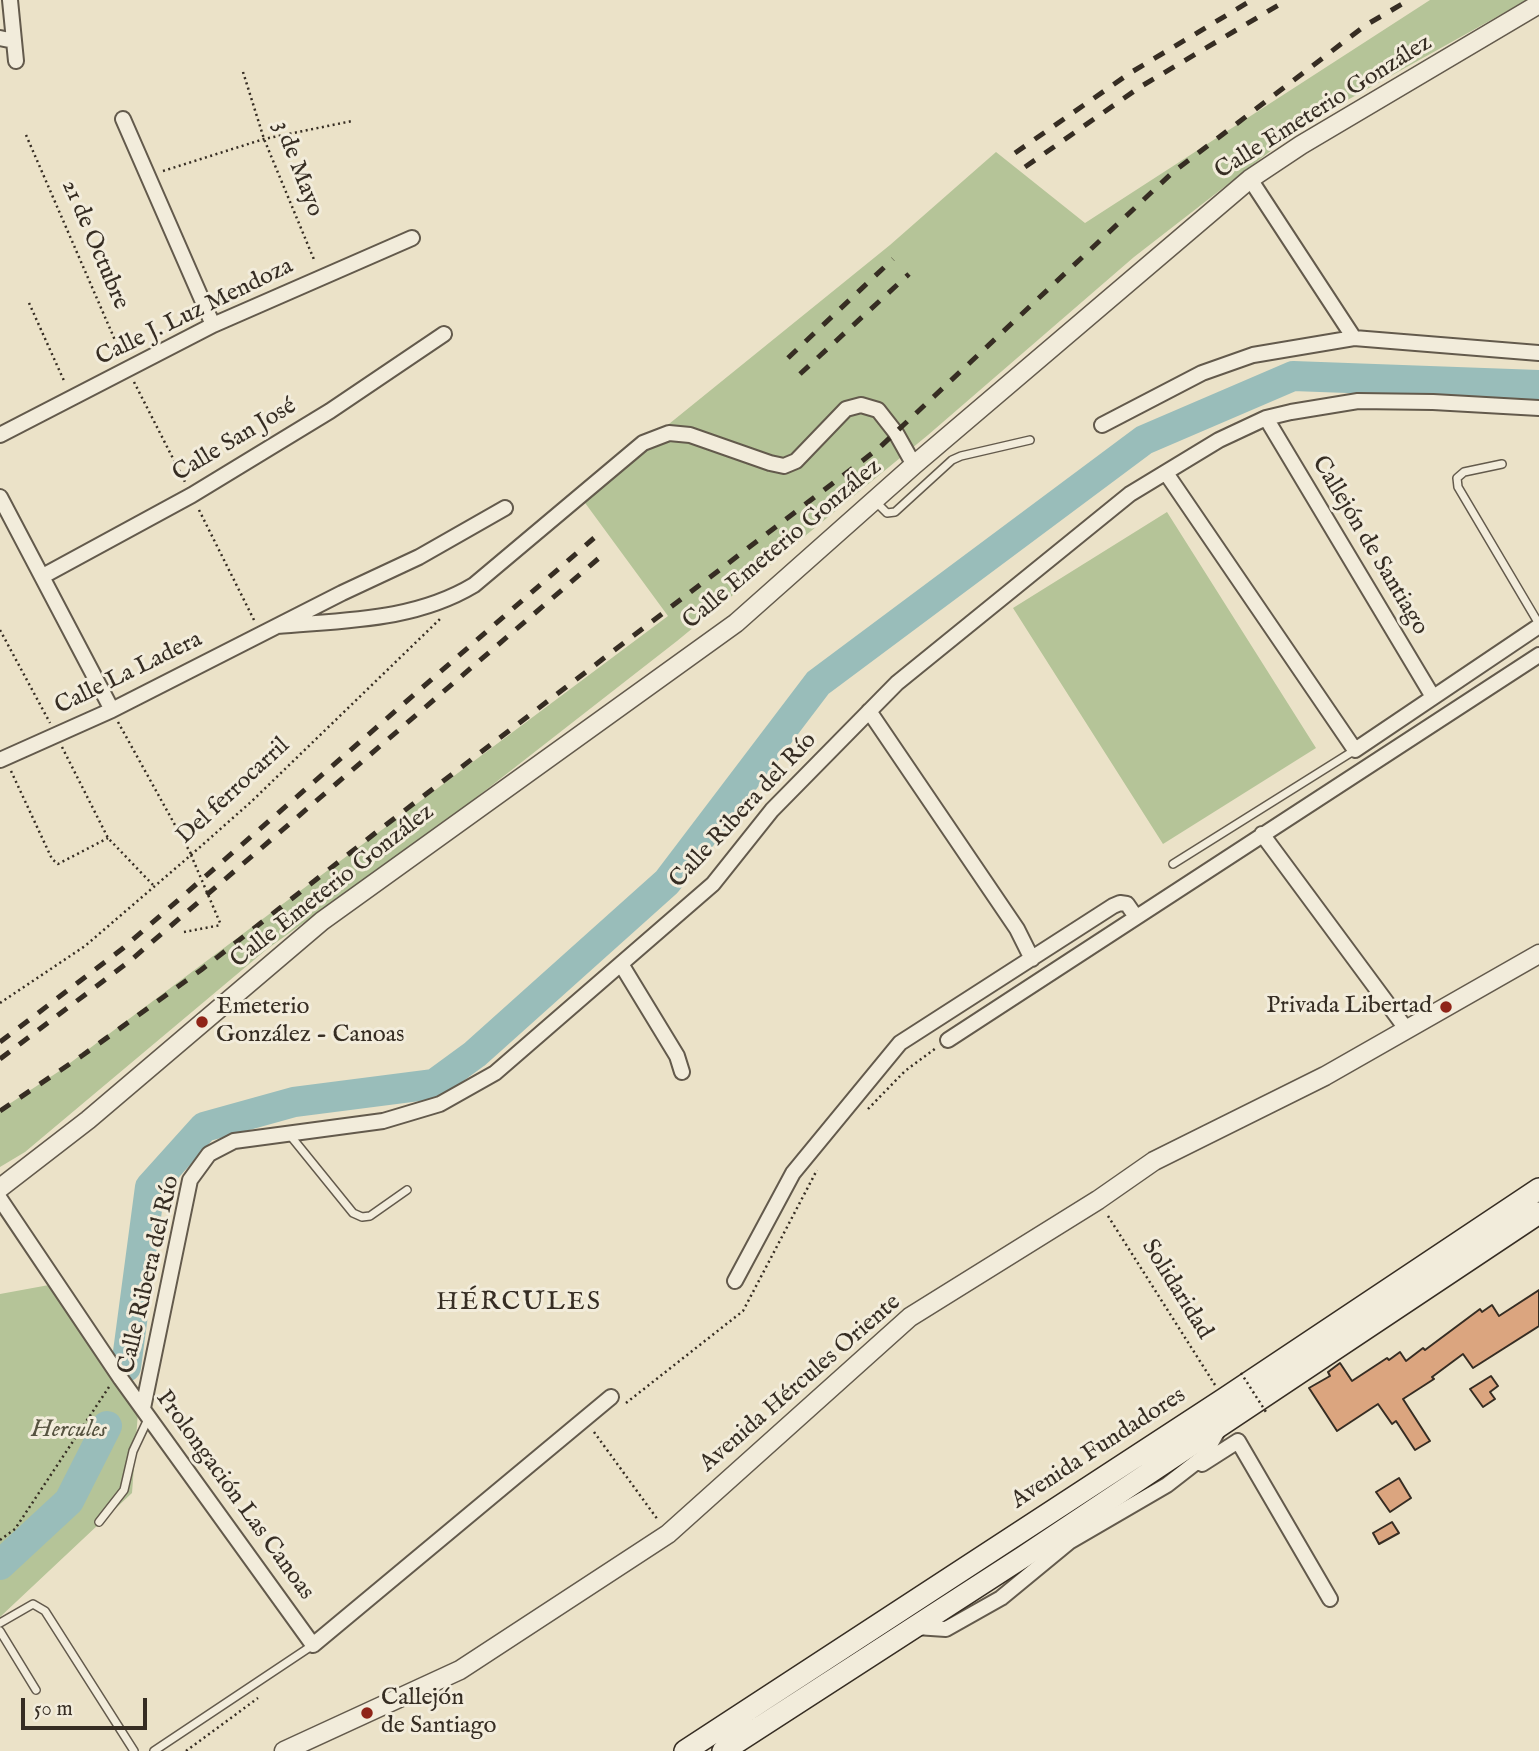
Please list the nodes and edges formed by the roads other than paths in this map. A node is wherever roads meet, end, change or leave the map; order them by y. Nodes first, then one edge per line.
1 (10, 0) edge
2 (1539, 4) edge
3 (7, 39) edge
4 (16, 61) dead end
5 (123, 119) dead end
6 (1250, 179) junction
7 (412, 238) dead end
8 (213, 326) junction
9 (444, 334) dead end
10 (1354, 338) junction
11 (1539, 353) edge
12 (1539, 408) edge
13 (1266, 418) junction
14 (1102, 425) dead end
15 (0, 435) edge
16 (1030, 440) dead end
17 (1502, 464) dead end
18 (914, 466) junction
19 (1166, 473) junction
20 (0, 497) edge
21 (874, 500) junction
22 (505, 508) dead end
23 (43, 576) junction
24 (1539, 625) edge
25 (277, 626) junction
26 (1539, 656) edge
27 (1433, 697) junction
28 (112, 710) junction
29 (869, 711) junction
30 (1356, 750) junction
31 (3, 759) edge
32 (1262, 834) junction
33 (1173, 864) dead end
34 (1136, 917) junction
35 (1539, 954) edge
36 (1032, 959) junction
37 (621, 964) junction
38 (1407, 1030) junction
39 (947, 1040) dead end
40 (682, 1072) dead end
41 (289, 1133) junction
42 (0, 1188) edge
43 (1539, 1189) edge
44 (407, 1190) dead end
45 (0, 1199) edge
46 (1539, 1213) edge
47 (735, 1281) dead end
48 (611, 1397) dead end
49 (146, 1413) junction
50 (1221, 1425) junction
51 (1167, 1485) junction
52 (99, 1522) dead end
53 (1330, 1599) dead end
54 (0, 1623) edge
55 (914, 1627) junction
56 (0, 1631) edge
57 (313, 1645) junction
58 (36, 1690) dead end
59 (134, 1751) edge
60 (154, 1751) edge
61 (284, 1751) edge
62 (685, 1751) edge
63 (723, 1751) edge

1 - 3 street
2 - 6 street, Calle Emeterio González
3 - 4 street
5 - 8 street
6 - 10 street
6 - 18 street, Calle Emeterio González
7 - 8 street, Calle J. Luz Mendoza
8 - 15 street, Calle J. Luz Mendoza
9 - 23 street, Calle San José
10 - 11 street
10 - 14 street
12 - 13 street, Calle Ribera del Río
13 - 19 street, Calle Ribera del Río
13 - 27 street, Callejón de Santiago
16 - 21 lane
17 - 24 lane
18 - 21 street, Calle Emeterio González
18 - 25 street, Calle La Ladera
19 - 29 street, Calle Ribera del Río
19 - 30 street
20 - 23 street
21 - 42 street, Calle Emeterio González
22 - 25 street, Calle La Ladera
23 - 28 street
24 - 27 street
25 - 28 street, Calle La Ladera
26 - 32 street
27 - 30 street
28 - 31 street, Calle La Ladera
29 - 36 street
29 - 37 street, Calle Ribera del Río
30 - 33 lane
32 - 34 street
32 - 38 street
34 - 36 street
34 - 39 street
35 - 38 street, Avenida Hércules Oriente
36 - 47 street
37 - 40 street
37 - 41 street, Calle Ribera del Río
38 - 61 street, Avenida Hércules Oriente
41 - 44 lane
41 - 49 street, Calle Ribera del Río
43 - 62 main road, Avenida Fundadores
45 - 49 street, Prolongación Las Canoas
46 - 50 main road, Avenida Fundadores
48 - 57 street
49 - 52 lane
49 - 57 street, Prolongación Las Canoas
50 - 51 street
50 - 55 main road, Avenida Fundadores
51 - 53 street
51 - 55 street
54 - 59 lane
55 - 63 main road, Avenida Fundadores
56 - 58 lane
57 - 60 lane

